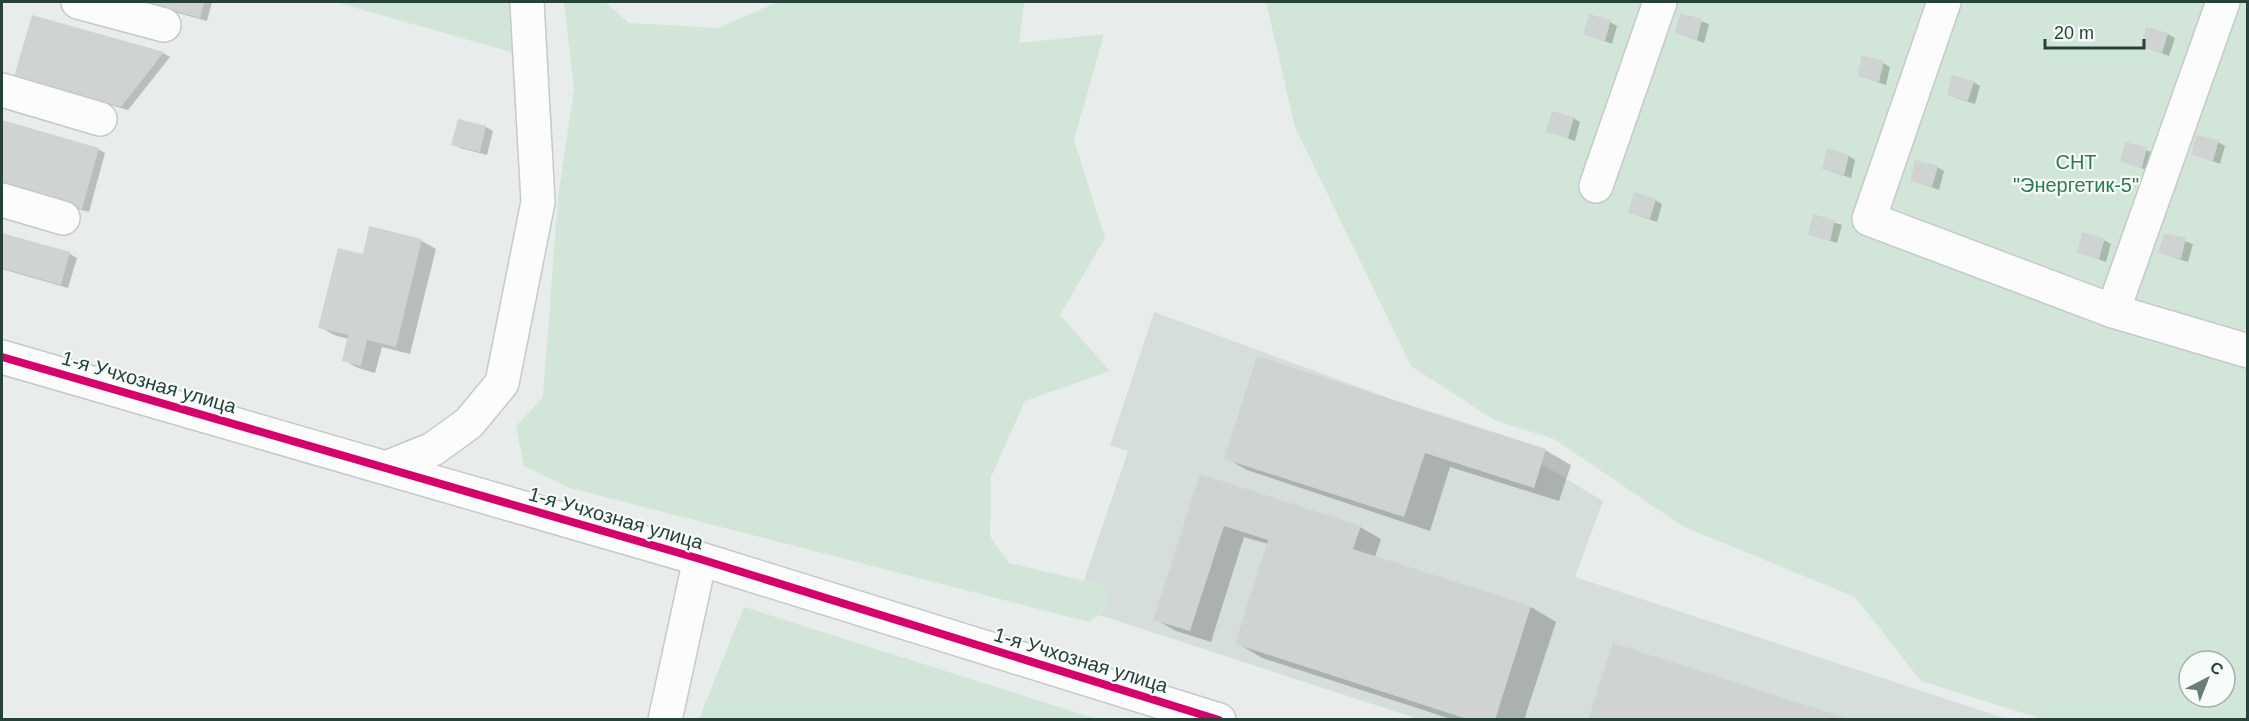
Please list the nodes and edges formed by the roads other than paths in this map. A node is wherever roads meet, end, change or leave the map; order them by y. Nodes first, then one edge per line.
1 (78, 2) edge
2 (527, 2) edge
3 (1660, 2) edge
4 (1944, 2) edge
5 (2223, 2) edge
6 (164, 25) dead end
7 (2, 90) edge
8 (100, 119) dead end
9 (1596, 186) dead end
10 (2, 200) edge
11 (63, 218) dead end
12 (2113, 311) junction
13 (2247, 351) edge
14 (2, 357) edge
15 (387, 468) junction
16 (700, 559) junction
17 (665, 720) edge
18 (1219, 720) edge

1 - 6 street
2 - 15 street
3 - 9 street
4 - 12 street
5 - 12 street
7 - 8 street
10 - 11 street
12 - 13 street
14 - 15 street, 1-я Учхозная улица
15 - 16 street, 1-я Учхозная улица
16 - 17 street
16 - 18 street, 1-я Учхозная улица

